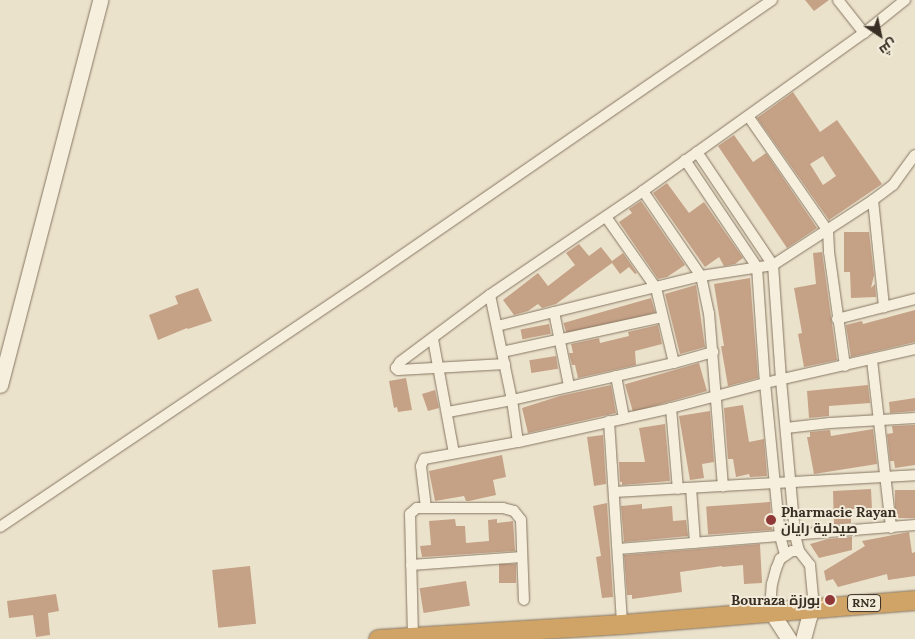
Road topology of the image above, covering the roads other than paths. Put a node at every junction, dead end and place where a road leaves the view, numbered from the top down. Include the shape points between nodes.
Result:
1 (100, 0) edge
2 (772, 0) edge
3 (838, 0) edge
4 (904, 0) edge
5 (894, 3) edge
6 (864, 34) junction
7 (748, 116) junction
8 (697, 152) junction
9 (915, 155) edge
10 (685, 160) junction
11 (643, 191) junction
12 (874, 200) junction
13 (606, 217) junction
14 (828, 231) junction
15 (773, 264) junction
16 (757, 267) junction
17 (701, 276) junction
18 (656, 288) junction
19 (490, 295) junction
20 (915, 300) edge
21 (884, 307) junction
22 (554, 312) junction
23 (662, 317) junction
24 (838, 319) junction
25 (497, 326) junction
26 (433, 338) junction
27 (559, 341) junction
28 (915, 349) edge
29 (502, 352) junction
30 (713, 352) junction
31 (872, 360) junction
32 (674, 363) junction
33 (505, 364) junction
34 (845, 366) junction
35 (439, 367) junction
36 (616, 376) junction
37 (781, 380) junction
38 (765, 383) junction
39 (0, 385) edge
40 (569, 386) junction
41 (716, 398) junction
42 (512, 400) junction
43 (671, 408) junction
44 (448, 412) junction
45 (624, 418) junction
46 (915, 418) edge
47 (610, 421) junction
48 (879, 421) junction
49 (786, 428) junction
50 (518, 442) junction
51 (454, 453) junction
52 (915, 475) edge
53 (886, 476) junction
54 (791, 482) junction
55 (775, 483) junction
56 (723, 486) junction
57 (678, 488) junction
58 (691, 488) junction
59 (614, 492) junction
60 (426, 508) junction
61 (0, 521) edge
62 (11, 521) junction
63 (915, 525) edge
64 (0, 527) edge
65 (891, 528) junction
66 (795, 535) junction
67 (780, 536) junction
68 (695, 543) junction
69 (618, 549) junction
70 (799, 551) junction
71 (785, 555) junction
72 (522, 557) junction
73 (411, 565) junction
74 (524, 600) dead end
75 (915, 600) edge
76 (814, 607) junction
77 (770, 610) junction
78 (622, 624) junction
79 (419, 637) edge
80 (378, 639) edge
81 (789, 639) edge
82 (803, 639) edge

1 - 39 street
2 - 62 street
3 - 6 street
4 - 5 street
5 - 6 street
6 - 7 street
7 - 8 street
7 - 14 street
8 - 10 street
8 - 15 street
9 - 12 street via 893,185
10 - 11 street
10 - 16 street
11 - 13 street
11 - 17 street
12 - 14 street
12 - 21 street
13 - 18 street
13 - 19 street
14 - 15 street
14 - 24 street
15 - 16 street
15 - 37 street
16 - 17 street
16 - 38 street
17 - 18 street
17 - 30 street
18 - 22 street
18 - 23 street
19 - 25 street
19 - 26 street
20 - 21 street
21 - 24 street
22 - 25 street
22 - 27 street
23 - 27 street
23 - 32 street
24 - 34 street
25 - 29 street
26 - 35 street
26 - 35 street via 396,368
27 - 29 street
27 - 40 street
28 - 31 street
29 - 33 street
30 - 32 street
30 - 41 street
31 - 34 street
31 - 48 street
32 - 36 street
33 - 35 street
33 - 42 street
34 - 37 street
35 - 44 street
36 - 40 street
36 - 45 street
37 - 38 street
37 - 49 street
38 - 41 street
38 - 55 street
40 - 42 street
41 - 43 street
41 - 56 street
42 - 44 street
42 - 50 street
43 - 45 street
43 - 57 street
44 - 51 street
45 - 47 street
46 - 48 street
47 - 50 street
47 - 59 street
48 - 49 street
48 - 53 street
49 - 54 street
50 - 51 street
51 - 60 street via 422,461
52 - 53 street
53 - 54 street
53 - 65 street
54 - 55 street
54 - 66 street
55 - 56 street
55 - 67 street
56 - 58 street
57 - 58 street
57 - 59 street
58 - 68 street
59 - 69 street
60 - 72 street via 503,508 514,512 521,520
60 - 73 street via 417,508 410,514
61 - 62 street
62 - 64 street
63 - 65 street
65 - 66 street
66 - 67 street
66 - 70 street
67 - 68 street
67 - 71 street
68 - 69 street
69 - 78 street
70 - 71 street
70 - 76 street via 810,565
71 - 77 street via 780,559 774,576
72 - 73 street
72 - 74 street
73 - 79 street
75 - 76 highway, RN2
76 - 77 highway, RN2
76 - 82 street
77 - 78 highway, RN2
77 - 81 street
78 - 79 highway, RN2
79 - 80 highway, RN2

